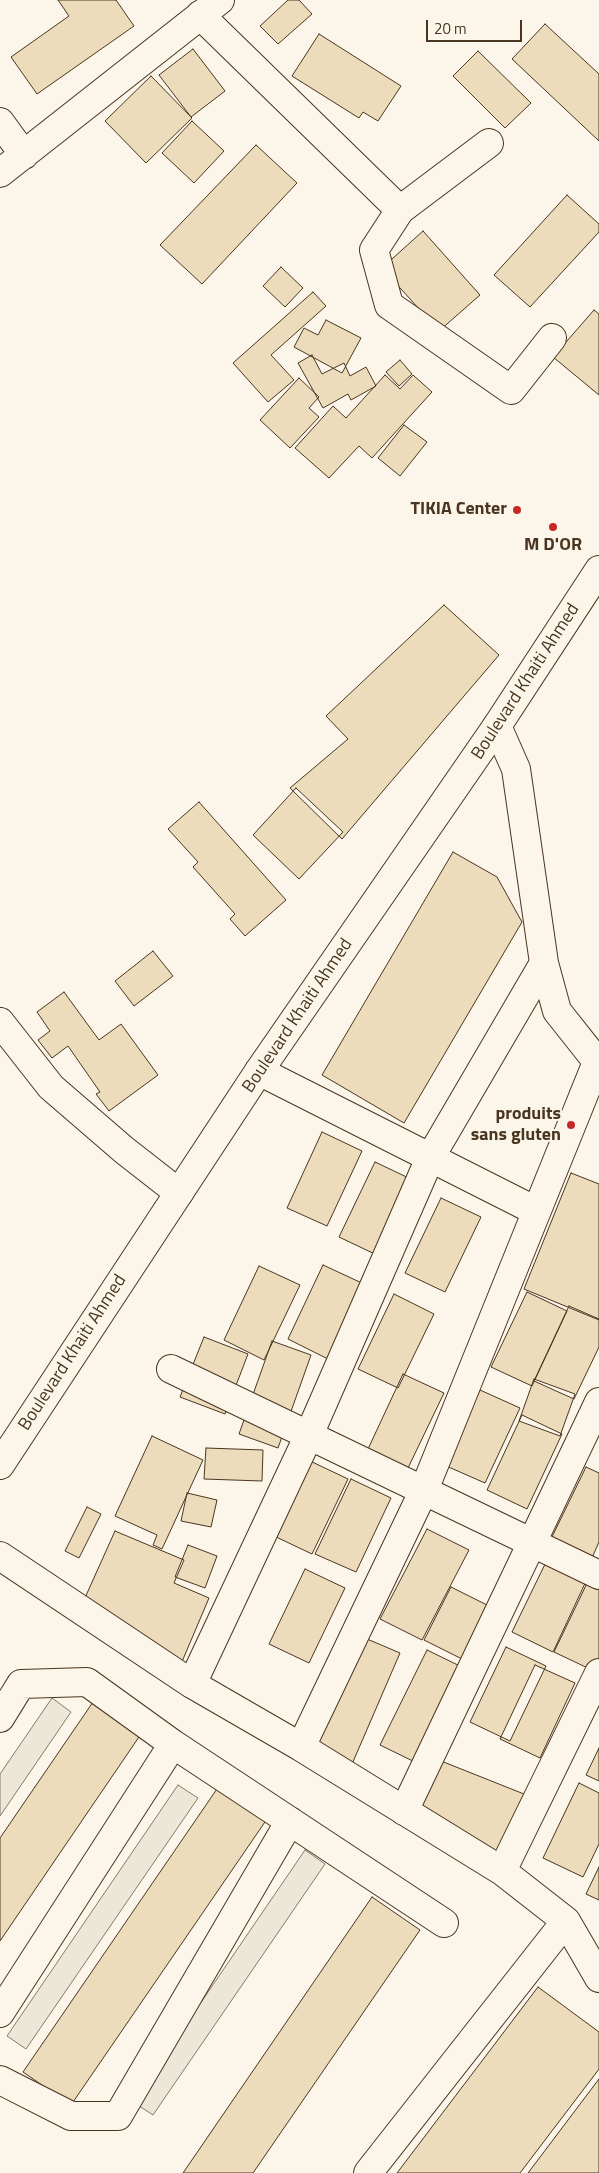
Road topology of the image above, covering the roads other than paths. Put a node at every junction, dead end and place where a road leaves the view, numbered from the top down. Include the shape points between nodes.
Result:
1 (210, 8) edge
2 (0, 122) edge
3 (489, 143) dead end
4 (24, 155) junction
5 (0, 173) edge
6 (400, 210) junction
7 (552, 338) dead end
8 (599, 570) edge
9 (498, 726) junction
10 (544, 963) junction
11 (0, 1022) edge
12 (598, 1063) edge
13 (260, 1071) junction
14 (430, 1158) junction
15 (179, 1193) junction
16 (536, 1211) junction
17 (171, 1369) dead end
18 (599, 1402) edge
19 (310, 1435) junction
20 (0, 1465) edge
21 (424, 1490) junction
22 (532, 1543) junction
23 (0, 1556) edge
24 (599, 1575) edge
25 (599, 1674) edge
26 (192, 1684) junction
27 (0, 1718) edge
28 (173, 1744) junction
29 (301, 1746) junction
30 (404, 1811) junction
31 (290, 1821) junction
32 (502, 1871) junction
33 (566, 1921) junction
34 (444, 1923) dead end
35 (599, 1978) edge
36 (0, 2013) edge
37 (0, 2080) edge
38 (368, 2173) edge

1 - 4 main road
1 - 6 main road
2 - 4 main road
3 - 6 main road
4 - 5 main road
6 - 7 main road via 374,250 389,305 511,390
8 - 9 main road, Boulevard Khaiti Ahmed
9 - 10 main road via 516,769
9 - 13 main road, Boulevard Khaiti Ahmed
10 - 12 main road via 557,1011
10 - 14 main road
11 - 15 main road via 51,1088
12 - 16 main road
13 - 14 main road
13 - 15 main road, Boulevard Khaiti Ahmed
14 - 16 main road
14 - 19 main road
15 - 20 main road, Boulevard Khaiti Ahmed
16 - 21 main road
17 - 19 main road
18 - 22 main road
19 - 21 main road
19 - 26 main road
21 - 22 main road
21 - 29 main road
22 - 24 main road
22 - 30 main road
23 - 26 main road
25 - 32 main road
26 - 29 main road
27 - 28 main road via 21,1684 87,1682
28 - 31 main road
28 - 36 main road
29 - 30 main road
30 - 32 main road
31 - 34 main road
31 - 37 main road via 118,2116 71,2116
32 - 33 main road
33 - 35 main road
33 - 38 main road

